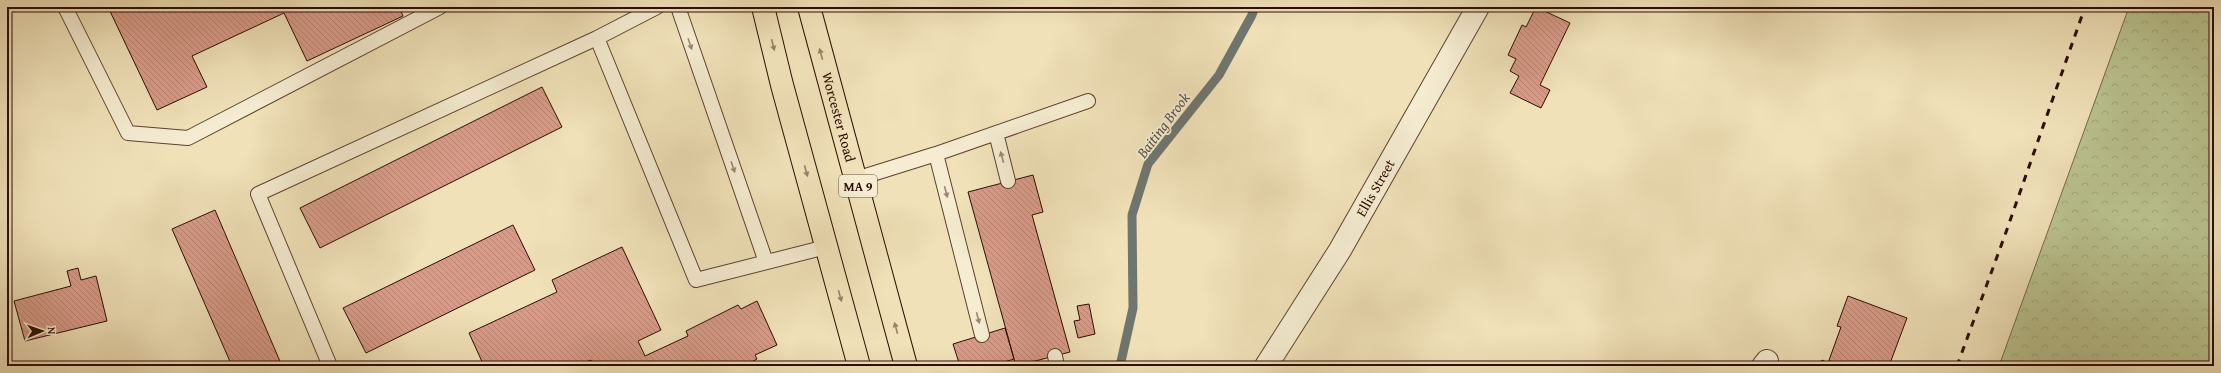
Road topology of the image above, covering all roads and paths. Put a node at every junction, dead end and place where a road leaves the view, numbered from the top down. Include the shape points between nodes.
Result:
1 (65, 7) edge
2 (657, 7) edge
3 (678, 7) edge
4 (763, 7) edge
5 (809, 7) edge
6 (1478, 7) edge
7 (437, 8) edge
8 (597, 38) junction
9 (1088, 100) dead end
10 (996, 133) junction
11 (936, 154) junction
12 (856, 179) junction
13 (1008, 181) dead end
14 (826, 247) junction
15 (766, 262) junction
16 (982, 335) dead end
17 (330, 366) edge
18 (859, 366) edge
19 (906, 366) edge
20 (1266, 366) edge

1 - 7 lane via 128,133 188,138
2 - 8 lane
3 -> 15 lane
4 -> 14 highway
12 -> 5 highway, Worcester Road / MA 9
6 - 20 street, Ellis Street via 1340,250
8 - 15 lane via 696,280
8 - 17 lane via 258,194
9 - 10 lane
10 - 11 lane
13 -> 10 lane
11 - 12 lane
11 -> 16 lane
19 -> 12 highway, Worcester Road / MA 9
14 - 15 lane
14 -> 18 highway

